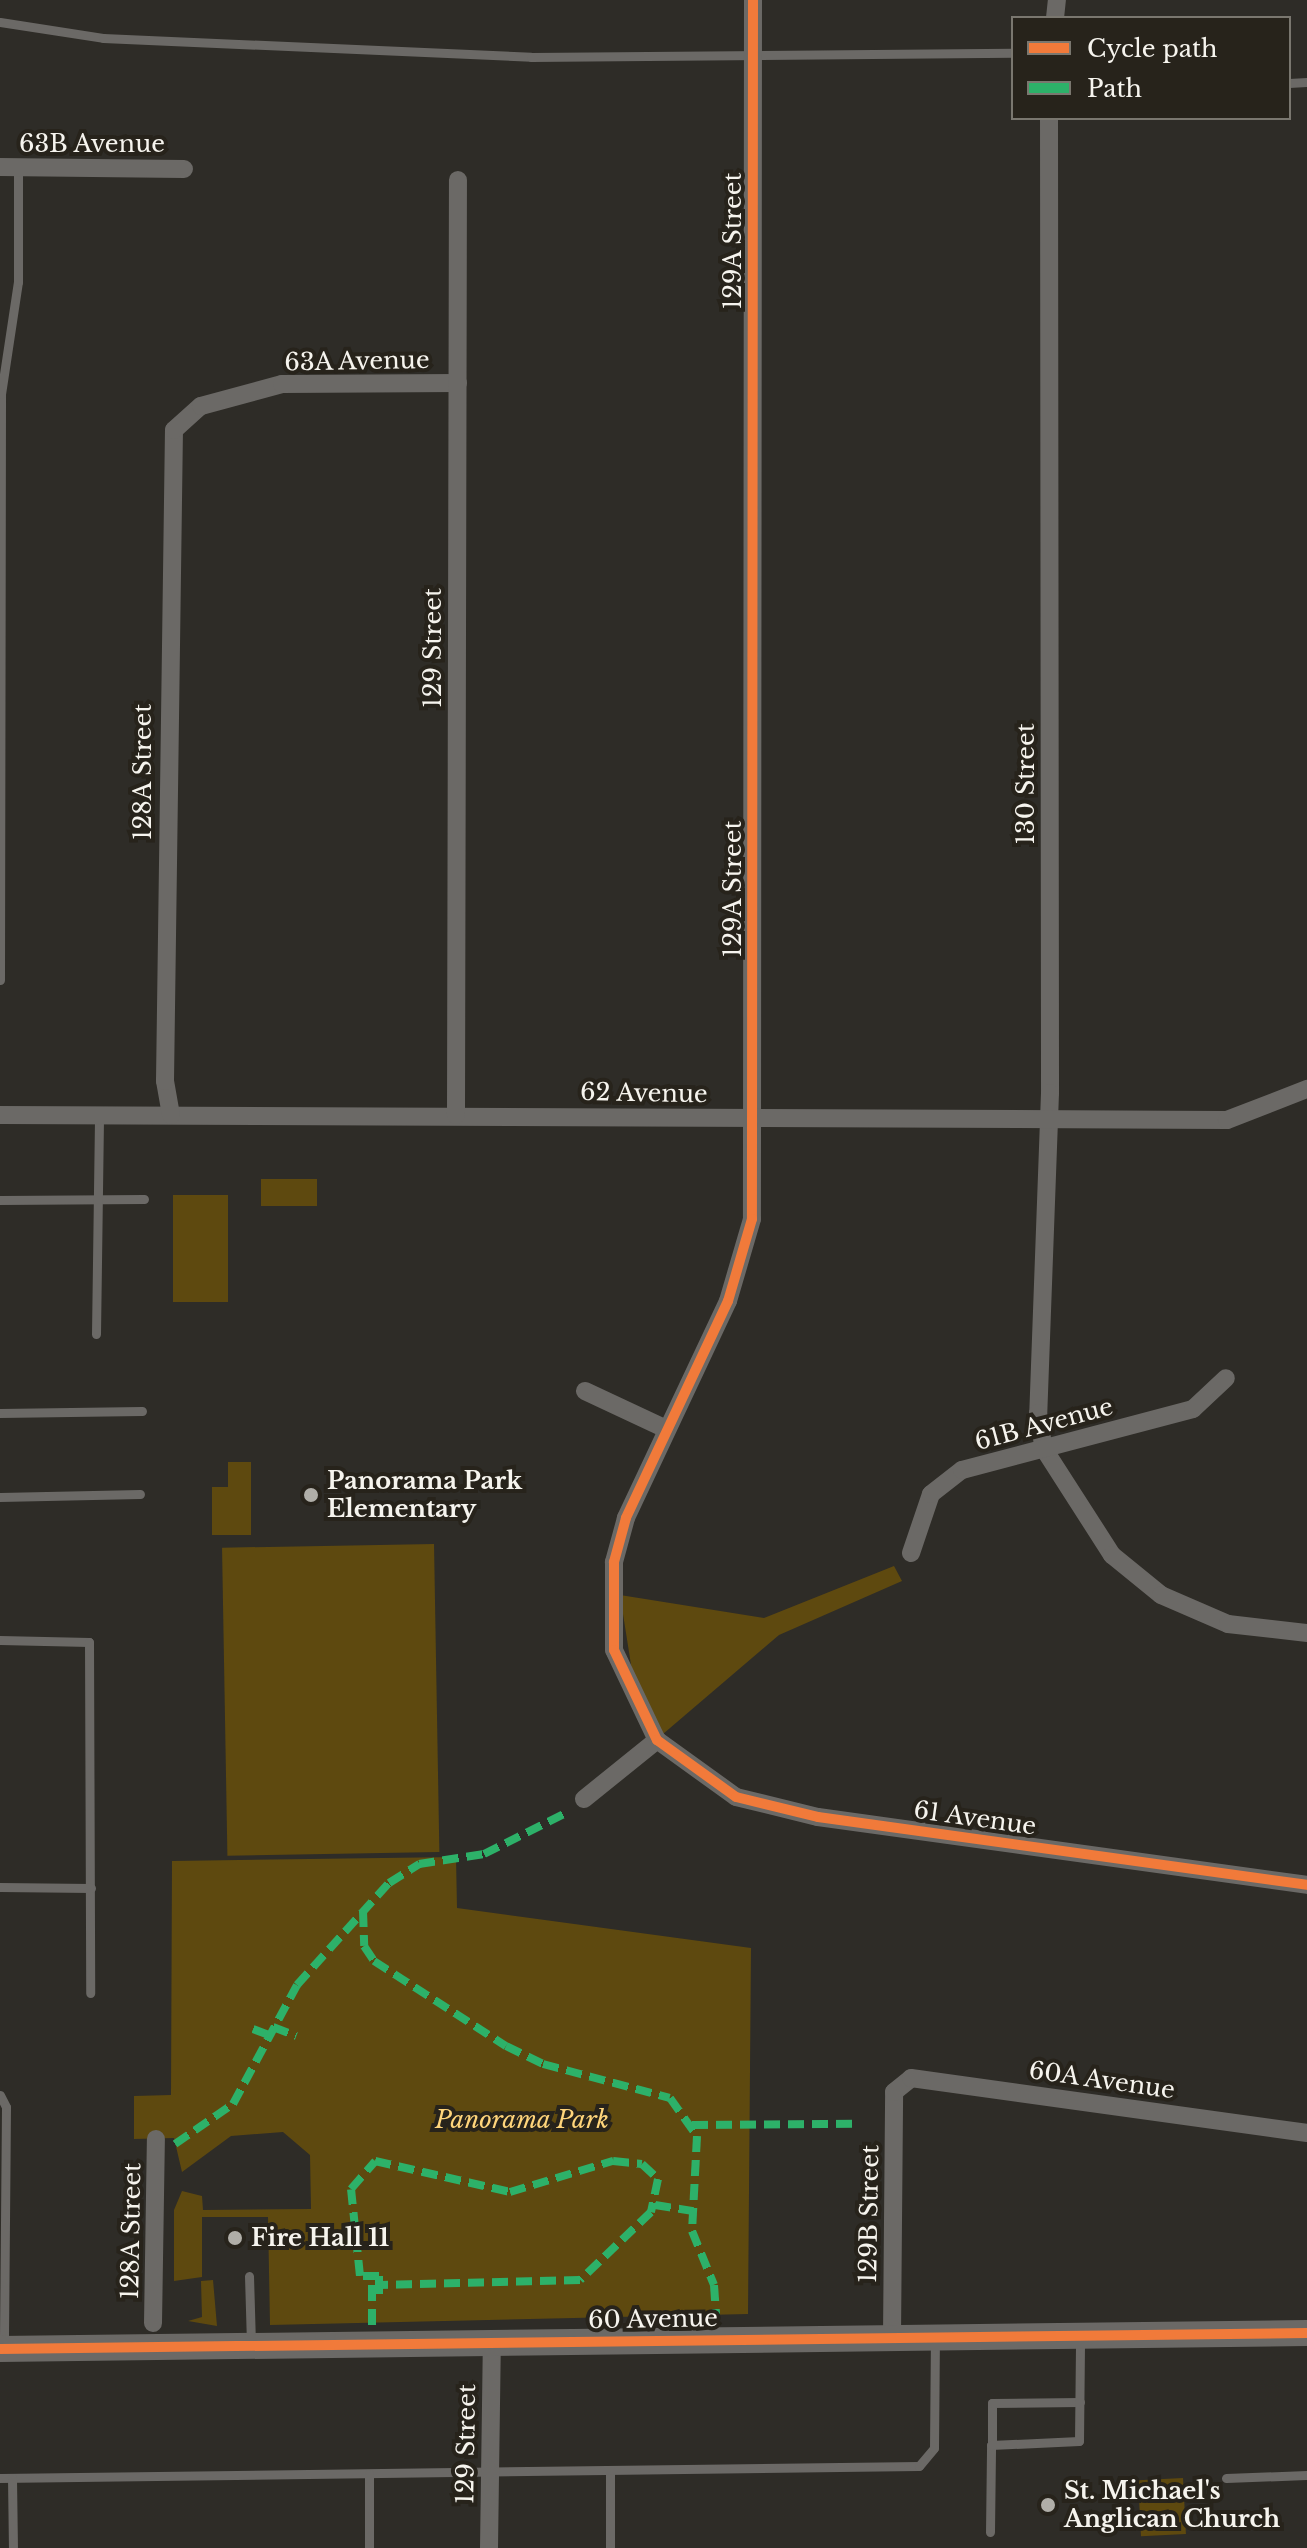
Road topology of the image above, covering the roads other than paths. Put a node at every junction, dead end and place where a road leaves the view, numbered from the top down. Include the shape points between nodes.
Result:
1 (753, 0) edge
2 (0, 22) edge
3 (1011, 53) edge
4 (753, 55) junction
5 (1049, 120) edge
6 (9, 167) edge
7 (184, 169) dead end
8 (458, 180) dead end
9 (458, 383) junction
10 (174, 430) joint
11 (0, 980) edge
12 (1307, 1089) edge
13 (0, 1115) edge
14 (99, 1115) junction
15 (171, 1115) junction
16 (456, 1115) junction
17 (753, 1118) junction
18 (1049, 1121) junction
19 (144, 1199) dead end
20 (0, 1200) edge
21 (95, 1200) junction
22 (96, 1334) dead end
23 (1226, 1378) dead end
24 (585, 1391) dead end
25 (142, 1411) dead end
26 (0, 1413) edge
27 (666, 1429) junction
28 (1044, 1449) junction
29 (140, 1494) dead end
30 (0, 1497) edge
31 (911, 1553) dead end
32 (1307, 1633) edge
33 (0, 1640) edge
34 (657, 1740) junction
35 (584, 1799) dead end
36 (1307, 1885) edge
37 (0, 1887) edge
38 (91, 1888) junction
39 (90, 1993) dead end
40 (894, 2092) joint
41 (0, 2095) edge
42 (1307, 2133) edge
43 (156, 2139) dead end
44 (249, 2276) dead end
45 (153, 2323) dead end
46 (1307, 2333) edge
47 (1080, 2335) junction
48 (892, 2336) junction
49 (935, 2336) junction
50 (492, 2341) junction
51 (251, 2344) junction
52 (2, 2349) edge
53 (1080, 2402) junction
54 (992, 2445) junction
55 (610, 2471) junction
56 (490, 2472) junction
57 (369, 2474) junction
58 (1307, 2475) edge
59 (0, 2478) edge
60 (12, 2478) junction
61 (1226, 2478) dead end
62 (990, 2532) dead end
63 (13, 2548) edge
64 (369, 2548) edge
65 (489, 2548) edge
66 (610, 2548) edge

1 - 4 street, 129A Street
2 - 4 lane via 103,38 305,50
3 - 4 lane
4 - 17 street, 129A Street
5 - 18 street, 130 Street
6 - 7 street, 63B Avenue
6 - 11 lane via 18,282 0,424
8 - 9 street, 129 Street
9 - 10 street, 63A Avenue via 282,384 201,406
9 - 16 street, 129 Street
10 - 15 street, 128A Street via 165,1081
12 - 18 street, 62 Avenue via 1227,1120
13 - 14 street, 62 Avenue
14 - 15 street, 62 Avenue
14 - 21 lane
15 - 16 street, 62 Avenue
16 - 17 street, 62 Avenue
17 - 18 street, 62 Avenue
17 - 27 street, 129A Street via 752,1219 728,1301
18 - 28 street, 130 Street via 1038,1413
19 - 21 lane
20 - 21 lane
21 - 22 lane
23 - 28 street, 61B Avenue via 1193,1409
24 - 27 street
25 - 26 lane
27 - 34 street, 129A Street via 626,1518 611,1600 614,1650
28 - 31 street, 61B Avenue via 962,1470 931,1494
28 - 32 street via 1112,1555 1161,1595 1228,1624
29 - 30 lane
33 - 38 lane via 89,1642
34 - 35 street
34 - 36 street, 61 Avenue via 736,1797 818,1817
37 - 38 lane
38 - 39 lane
40 - 42 street, 60A Avenue via 911,2078
40 - 48 street, 129B Street
41 - 52 lane via 6,2107
43 - 45 street, 128A Street
44 - 51 lane
46 - 47 street, 60 Avenue
47 - 49 street, 60 Avenue
47 - 53 lane
48 - 49 street, 60 Avenue
48 - 50 street, 60 Avenue
49 - 55 lane via 934,2448 919,2466
50 - 51 street, 60 Avenue
50 - 56 street, 129 Street
51 - 52 street, 60 Avenue
53 - 54 lane via 1079,2441
53 - 54 lane via 992,2403
54 - 62 lane
55 - 56 lane
55 - 66 lane
56 - 57 lane
56 - 65 street, 129 Street
57 - 60 lane
57 - 64 lane
58 - 61 lane
59 - 60 lane
60 - 63 lane

